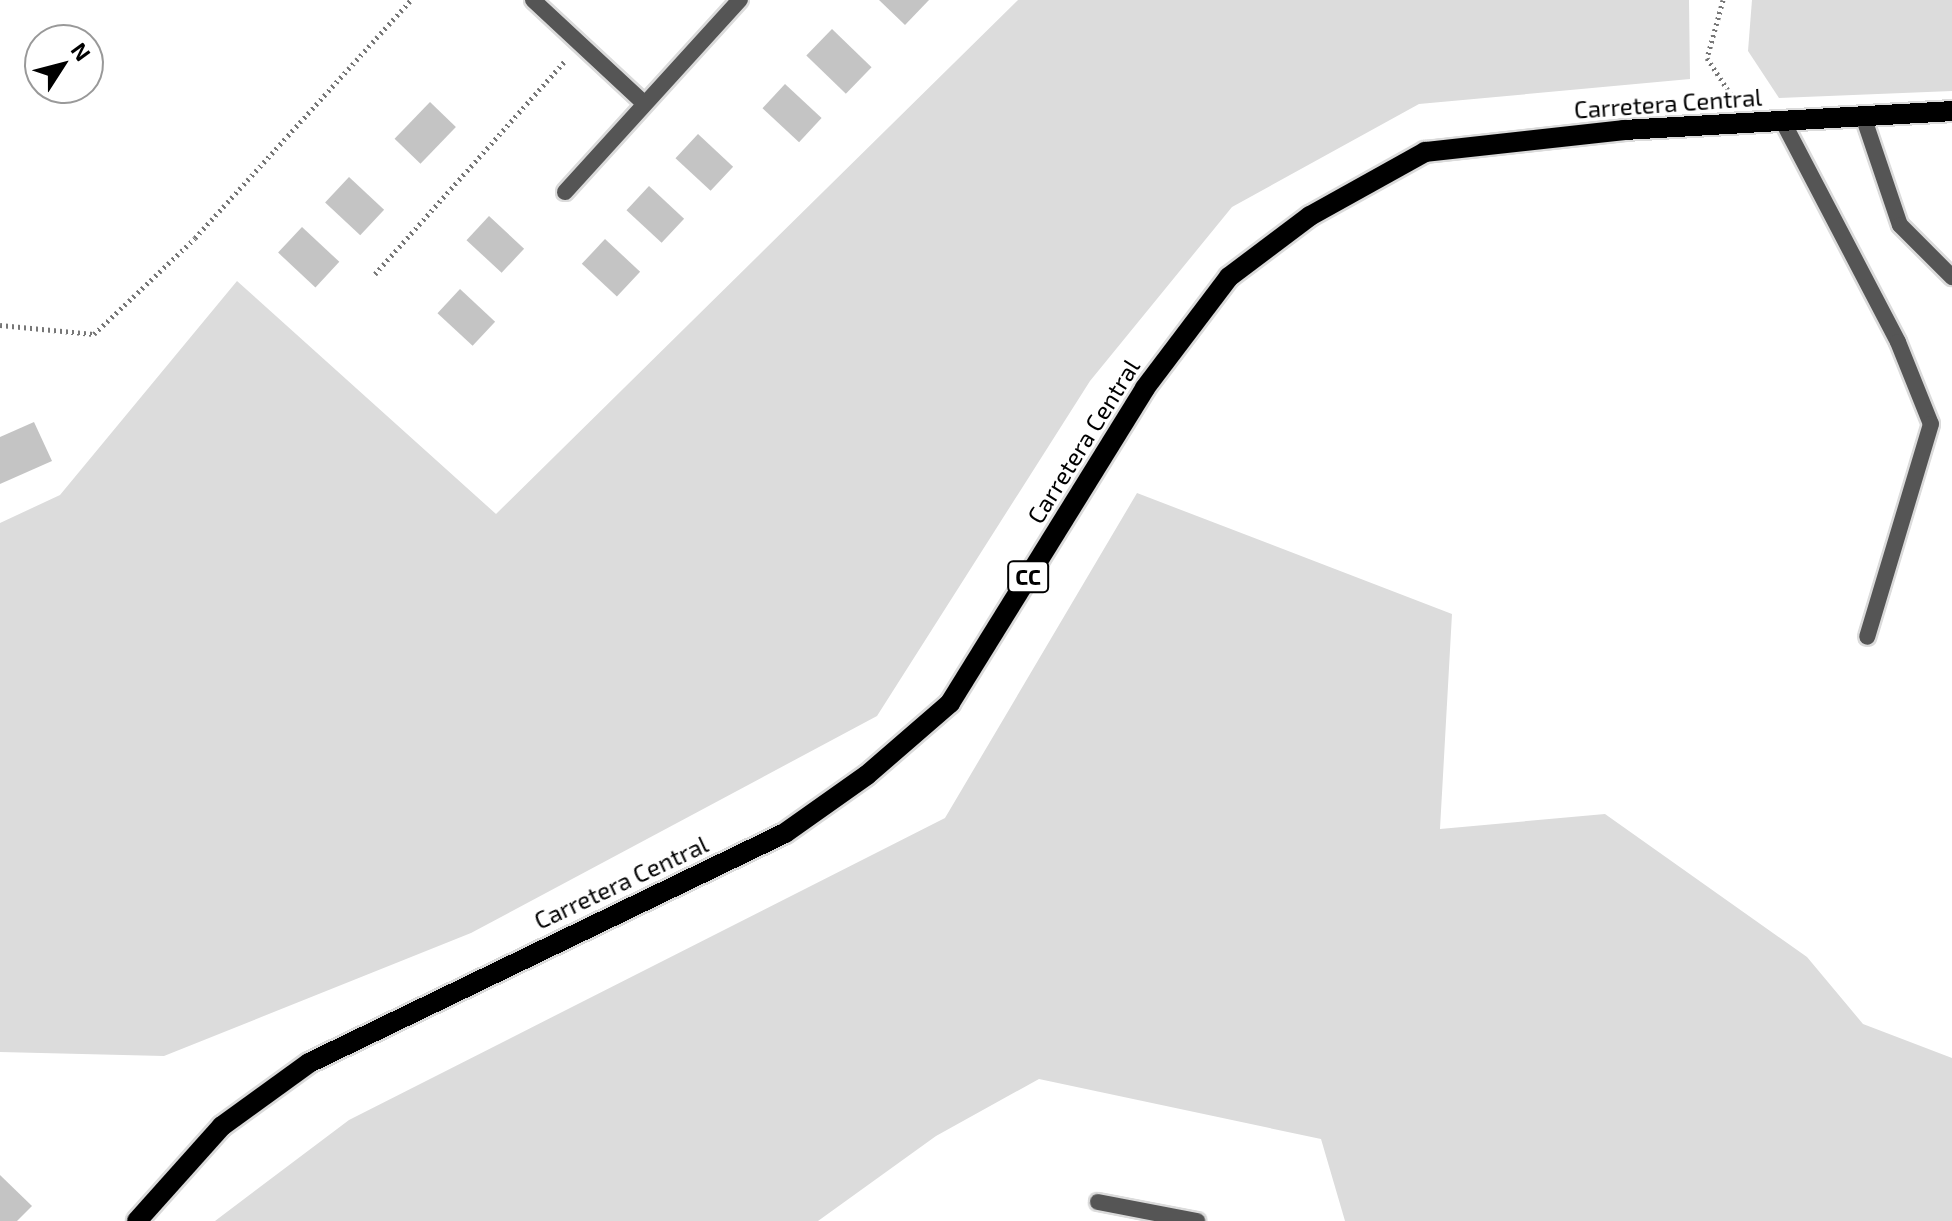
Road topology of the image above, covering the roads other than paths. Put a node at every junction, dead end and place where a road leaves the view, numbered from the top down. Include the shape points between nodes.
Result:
1 (533, 0) edge
2 (740, 0) edge
3 (644, 103) junction
4 (1952, 111) edge
5 (1863, 116) junction
6 (1782, 120) junction
7 (565, 192) dead end
8 (1952, 277) edge
9 (1867, 637) dead end
10 (1098, 1202) dead end
11 (137, 1221) edge
12 (1197, 1221) edge

1 - 3 street
2 - 3 street
3 - 7 street
4 - 5 main road, Carretera Central / CC
5 - 6 main road, Carretera Central / CC
5 - 8 street via 1900,225
6 - 9 street via 1898,342 1931,424
6 - 11 main road, Carretera Central / CC via 1425,152 1310,216 1229,277 1145,388 950,703 867,775 785,833 309,1063 222,1126
10 - 12 street

